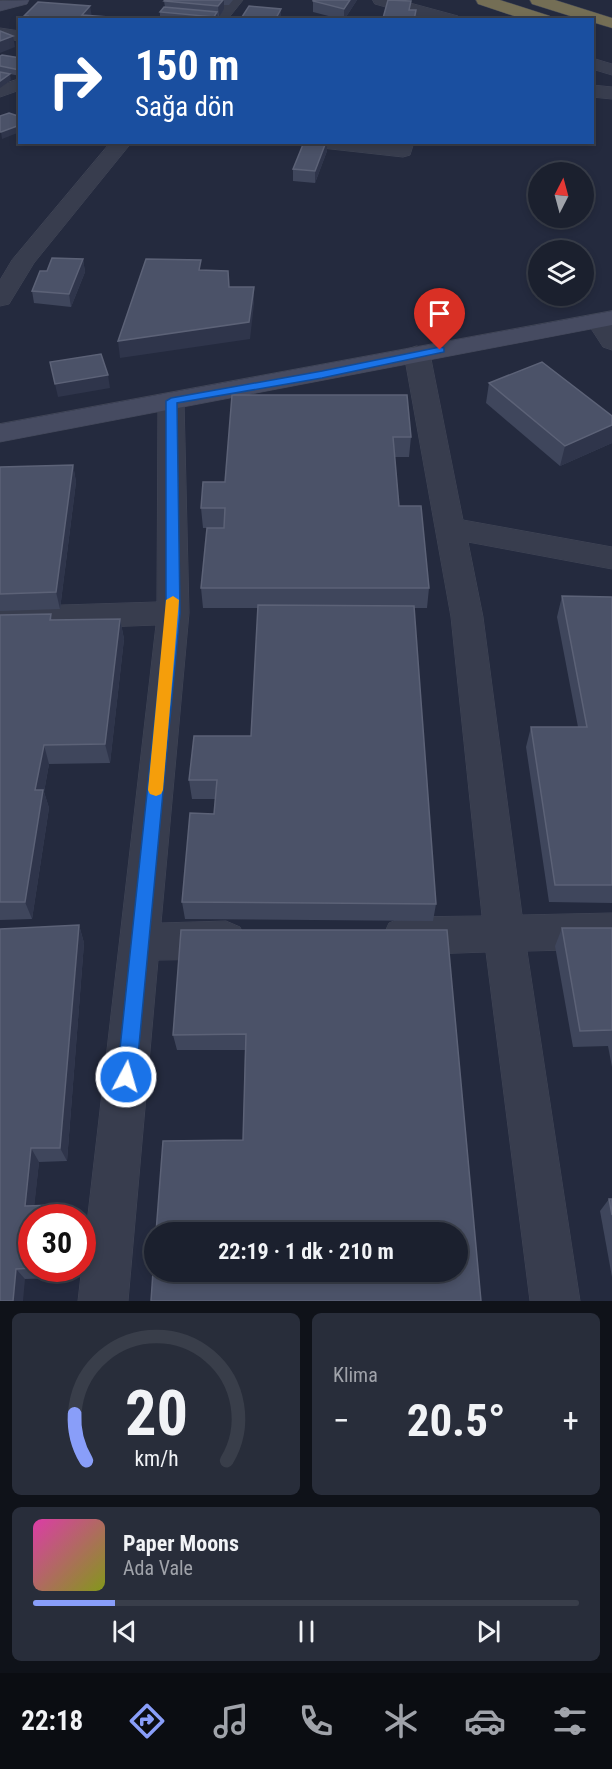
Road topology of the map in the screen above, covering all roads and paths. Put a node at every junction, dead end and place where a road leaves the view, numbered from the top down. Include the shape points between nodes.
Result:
1 (235, 0) edge
2 (381, 0) edge
3 (484, 0) edge
4 (538, 0) edge
5 (423, 16) edge
6 (220, 18) edge
7 (438, 18) edge
8 (538, 18) edge
9 (612, 23) edge
10 (0, 33) edge
11 (18, 36) edge
12 (594, 64) edge
13 (612, 70) edge
14 (18, 86) edge
15 (594, 91) edge
16 (612, 93) edge
17 (3, 101) edge
18 (120, 144) edge
19 (342, 144) edge
20 (404, 144) edge
21 (0, 252) edge
22 (24, 260) junction
23 (0, 299) edge
24 (607, 327) edge
25 (417, 354) junction
26 (171, 401) junction
27 (0, 433) edge
28 (449, 528) junction
29 (612, 558) edge
30 (173, 613) junction
31 (0, 619) edge
32 (612, 931) edge
33 (504, 933) junction
34 (363, 937) edge
35 (258, 939) edge
36 (141, 942) junction
37 (103, 1301) edge
38 (555, 1301) edge

1 - 6 street
2 - 5 street
3 - 8 highway
4 - 9 highway
5 - 7 street
10 - 11 street
12 - 13 street
14 - 17 street
15 - 16 street
18 - 22 street
19 - 20 street via 403,150
21 - 22 street
22 - 23 street
24 - 25 street
25 - 26 street
25 - 28 street
26 - 27 street
26 - 30 street
28 - 29 street
28 - 33 street via 467,618
30 - 31 street
30 - 36 street
32 - 33 street
33 - 34 street
33 - 38 street
35 - 36 street
36 - 37 street

